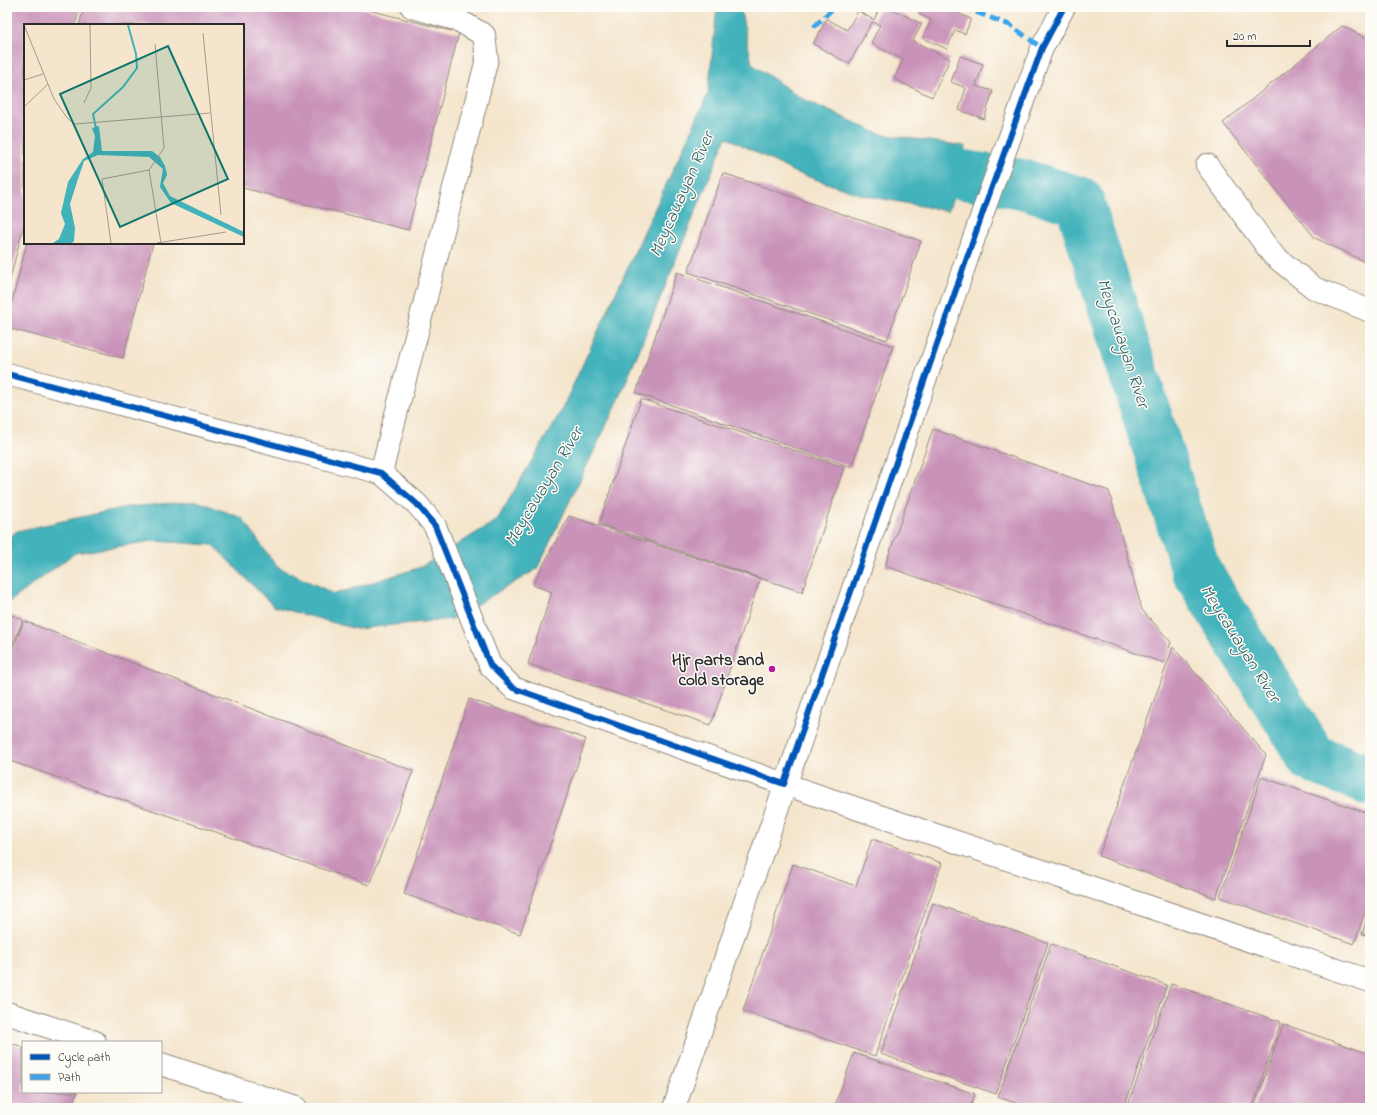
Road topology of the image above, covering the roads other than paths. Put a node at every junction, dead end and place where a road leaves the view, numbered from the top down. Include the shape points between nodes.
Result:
1 (412, 7) edge
2 (1064, 7) edge
3 (1207, 165) dead end
4 (1370, 311) edge
5 (7, 374) edge
6 (381, 473) junction
7 (784, 784) junction
8 (1370, 981) edge
9 (7, 1013) edge
10 (92, 1041) edge
11 (162, 1064) edge
12 (296, 1108) edge
13 (674, 1108) edge

1 - 6 street via 458,20 484,35 487,59
2 - 7 street via 1042,48
3 - 4 street via 1273,255 1314,288
5 - 6 street
6 - 7 street via 417,504 435,526 490,665 514,688
7 - 8 street
7 - 13 street
9 - 10 street
11 - 12 street

